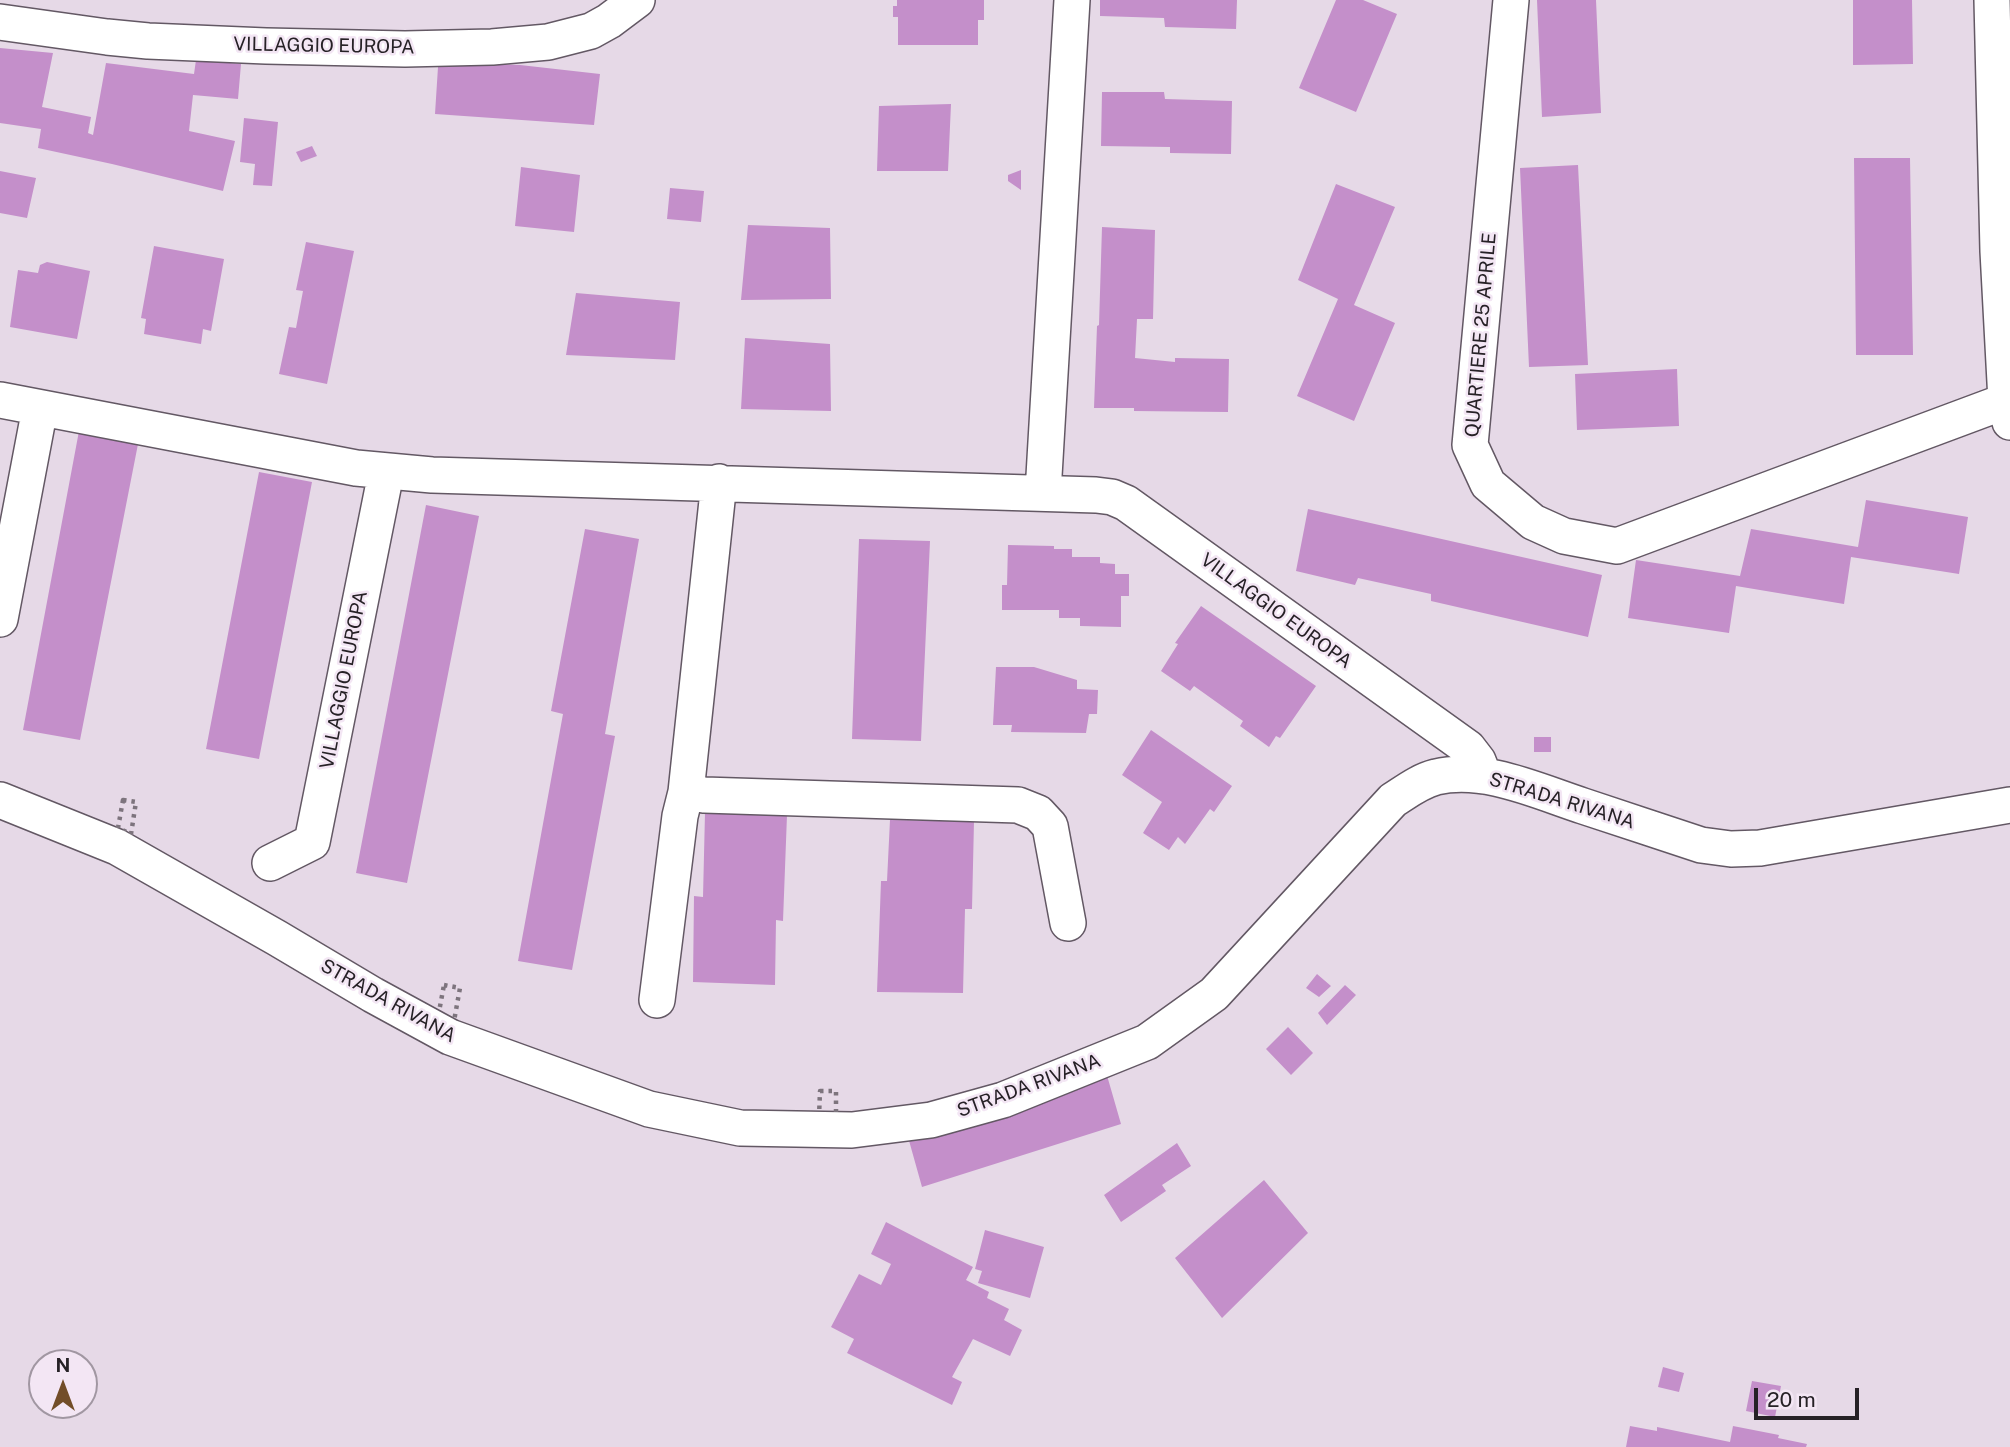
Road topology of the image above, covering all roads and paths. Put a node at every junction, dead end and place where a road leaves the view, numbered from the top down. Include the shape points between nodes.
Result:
1 (637, 0) edge
2 (1072, 0) edge
3 (1511, 0) edge
4 (1992, 0) edge
5 (0, 22) edge
6 (0, 400) edge
7 (40, 408) junction
8 (2008, 411) edge
9 (386, 472) junction
10 (719, 482) junction
11 (1043, 494) junction
12 (0, 619) edge
13 (1484, 776) junction
14 (686, 792) junction
15 (0, 800) edge
16 (2010, 805) edge
17 (270, 863) dead end
18 (1068, 923) dead end
19 (657, 1000) dead end

1 - 5 street, VILLAGGIO EUROPA via 592,31 568,39 492,47 405,49 148,41
2 - 11 street
3 - 8 street, QUARTIERE 25 APRILE via 1470,445 1488,484 1533,522 1564,536 1617,546
4 - 8 street, QUARTIERE 25 APRILE via 1998,251
6 - 7 street, VILLAGGIO EUROPA
7 - 9 street, VILLAGGIO EUROPA
7 - 12 street
9 - 10 street, VILLAGGIO EUROPA
9 - 17 street, VILLAGGIO EUROPA via 312,842
10 - 11 street, VILLAGGIO EUROPA
10 - 14 street
11 - 13 street, VILLAGGIO EUROPA via 1096,495 1126,503 1468,748
13 - 15 street, STRADA RIVANA via 1435,777 1393,800 1214,994 1147,1042 1003,1100 931,1120 852,1130 740,1128 649,1109 450,1037 117,847
13 - 16 street, STRADA RIVANA via 1701,845 1731,849 1760,848
14 - 18 street via 1018,805 1038,813 1050,826
14 - 19 street

